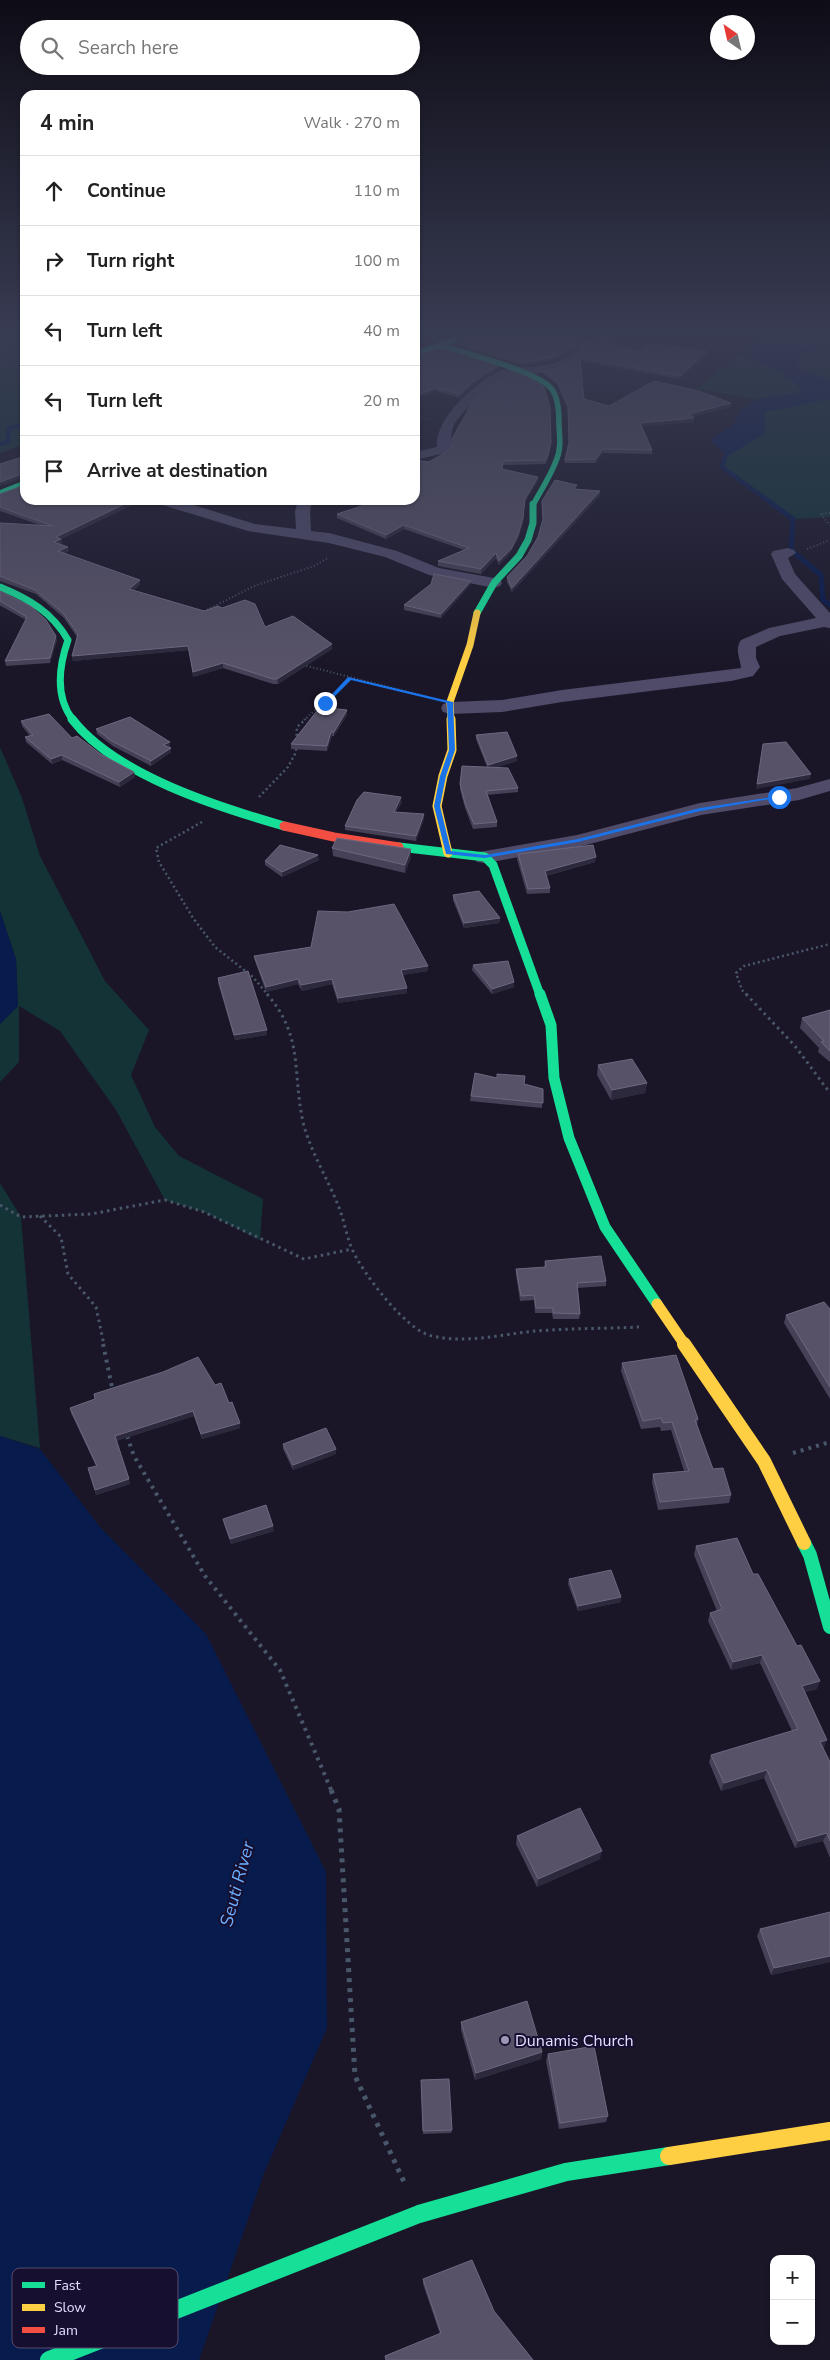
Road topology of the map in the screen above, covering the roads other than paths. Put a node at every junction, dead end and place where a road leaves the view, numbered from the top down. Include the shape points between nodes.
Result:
1 (443, 445) edge
2 (560, 445) edge
3 (420, 455) edge
4 (20, 485) edge
5 (0, 493) edge
6 (177, 505) edge
7 (302, 505) edge
8 (303, 533) junction
9 (795, 552) road end
10 (494, 583) junction
11 (0, 586) edge
12 (828, 622) edge
13 (450, 705) junction
14 (830, 785) edge
15 (448, 853) junction
16 (485, 856) junction
17 (830, 1627) edge
18 (830, 2131) edge
19 (178, 2308) edge
20 (79, 2348) edge
21 (49, 2360) edge

1 - 3 street via 444,449
2 - 10 street via 557,460 533,504 533,523 528,540 520,556
4 - 5 street
6 - 8 street via 253,528
7 - 8 street
8 - 10 street via 391,554 435,572
9 - 12 street via 779,554 788,576
10 - 13 street via 477,614
11 - 15 street via 30,599 63,628 68,640 62,657 62,698 82,734 99,750 244,814 319,832
12 - 13 street via 775,632 747,644 746,658 751,667 747,672 731,676 502,706
13 - 15 street via 452,750 437,806
14 - 16 street via 799,794 700,810 578,840
15 - 16 street
16 - 17 street via 494,865 551,1025 554,1078 569,1138 605,1227 764,1461 810,1555
18 - 19 street via 566,2172 392,2223
20 - 21 street

